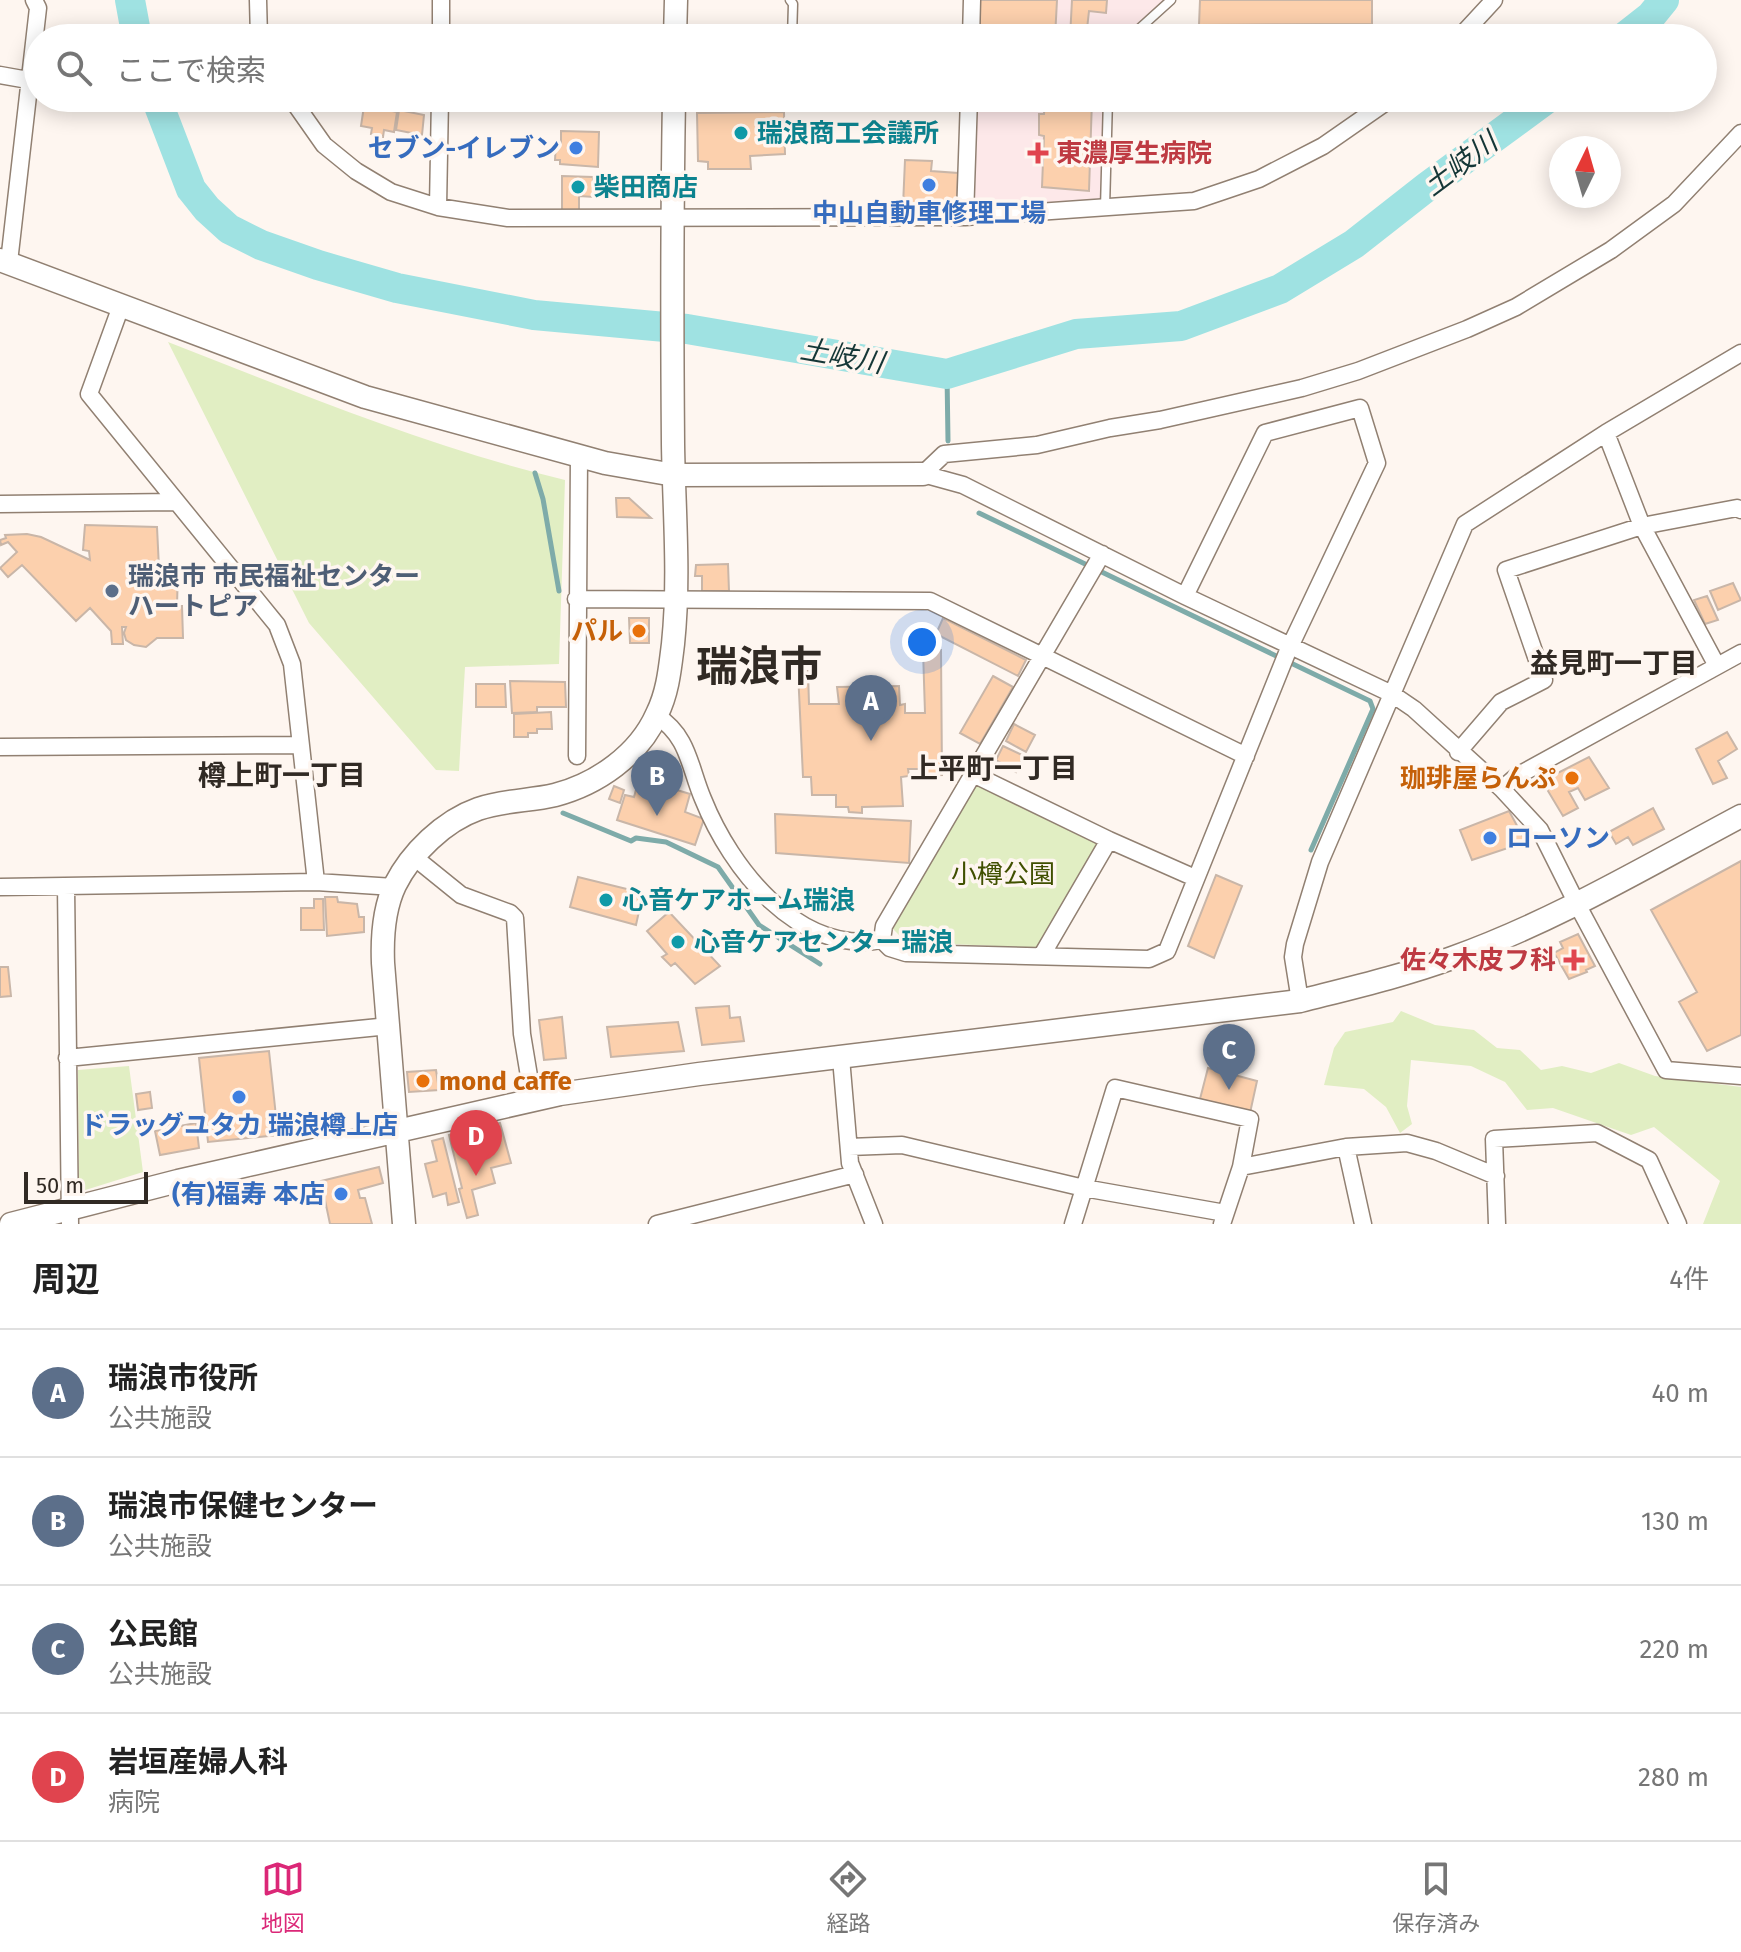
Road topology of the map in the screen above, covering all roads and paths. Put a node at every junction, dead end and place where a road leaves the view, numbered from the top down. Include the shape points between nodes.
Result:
1 (34, 0) edge
2 (258, 0) edge
3 (441, 0) edge
4 (676, 0) edge
5 (790, 0) edge
6 (972, 0) edge
7 (1171, 0) edge
8 (1494, 0) edge
9 (36, 24) edge
10 (259, 24) edge
11 (441, 24) edge
12 (675, 24) edge
13 (792, 24) edge
14 (971, 24) edge
15 (1144, 24) edge
16 (1472, 24) edge
17 (0, 75) edge
18 (24, 79) edge
19 (24, 110) edge
20 (301, 112) edge
21 (440, 112) edge
22 (674, 112) edge
23 (969, 112) edge
24 (1108, 112) edge
25 (1372, 112) edge
26 (1741, 133) edge
27 (438, 207) junction
28 (1105, 209) junction
29 (672, 217) junction
30 (965, 217) junction
31 (4, 261) edge
32 (121, 306) junction
33 (1739, 359) edge
34 (1606, 433) junction
35 (579, 456) junction
36 (923, 474) junction
37 (674, 475) junction
38 (175, 502) junction
39 (0, 504) edge
40 (1741, 510) edge
41 (1642, 526) junction
42 (1097, 563) junction
43 (1185, 596) junction
44 (576, 599) junction
45 (677, 601) junction
46 (1741, 653) edge
47 (1286, 655) junction
48 (1042, 657) junction
49 (1717, 666) junction
50 (1392, 694) junction
51 (657, 716) junction
52 (300, 745) junction
53 (0, 747) edge
54 (1458, 752) junction
55 (577, 756) dead end
56 (1246, 756) junction
57 (973, 774) junction
58 (1502, 789) junction
59 (1741, 816) edge
60 (1109, 840) junction
61 (414, 857) junction
62 (1195, 878) junction
63 (316, 882) junction
64 (66, 886) junction
65 (0, 887) edge
66 (394, 887) junction
67 (1577, 904) junction
68 (882, 940) junction
69 (1042, 955) junction
70 (1300, 1001) junction
71 (389, 1026) junction
72 (67, 1058) junction
73 (841, 1058) junction
74 (1741, 1076) edge
75 (533, 1100) junction
76 (397, 1133) junction
77 (849, 1147) junction
78 (1346, 1147) junction
79 (1241, 1167) junction
80 (855, 1174) junction
81 (1496, 1176) junction
82 (1084, 1188) junction
83 (70, 1216) edge
84 (1224, 1219) edge
85 (11, 1224) edge
86 (404, 1224) edge
87 (657, 1224) edge
88 (874, 1224) edge
89 (1073, 1224) edge
90 (1363, 1224) edge
91 (1497, 1224) edge
92 (1678, 1224) edge

1 - 9 street
2 - 10 street
3 - 11 street
4 - 12 street
5 - 13 lane
6 - 14 street
7 - 15 lane
8 - 16 street
17 - 18 street
19 - 31 street
20 - 27 street via 324,145 356,171 391,192
21 - 27 street
22 - 29 street
23 - 30 street
24 - 28 lane
25 - 28 street via 1323,146 1259,179 1194,201
26 - 36 street via 1674,204 1611,250 1516,307 1467,329 1302,388 1037,445 944,454
27 - 29 street via 508,218
28 - 30 street
29 - 30 street
29 - 37 street
31 - 32 street
32 - 35 street via 365,397
32 - 38 street via 89,394
33 - 34 street
34 - 41 street
34 - 50 street via 1465,524
35 - 37 street
35 - 44 street
36 - 37 street
36 - 42 street via 963,485
37 - 45 street
38 - 39 street
38 - 52 street via 277,625 292,664
40 - 41 street
41 - 49 street
41 - 54 street via 1506,570 1544,680 1501,702
42 - 43 street
42 - 48 street
43 - 47 street
43 - 47 street via 1265,433 1360,408 1377,463
44 - 45 street
44 - 55 street
45 - 48 street via 930,601
45 - 51 street via 667,687
46 - 49 street
47 - 50 street
47 - 56 street
48 - 56 street
48 - 57 street
49 - 58 street
50 - 54 street
50 - 70 street via 1300,922 1293,957
51 - 61 street via 631,751 602,775 555,795 475,810 452,822
51 - 68 street via 680,736 721,835 744,872 774,904 805,927 834,939 859,944
52 - 53 street
52 - 63 street
54 - 58 street
56 - 62 street
57 - 60 street
57 - 68 street via 884,926
58 - 67 street via 1540,830
59 - 67 street
60 - 62 street
60 - 69 street
61 - 66 street
61 - 75 street via 461,895 515,918 522,1034
62 - 69 street via 1167,951 1149,959
63 - 64 street
63 - 66 street
64 - 65 street
64 - 72 street
66 - 71 street via 382,941
67 - 70 street via 1455,957
67 - 74 street via 1666,1070
68 - 69 street via 906,953
70 - 73 street
71 - 72 street
71 - 76 street
72 - 83 street
73 - 75 street via 641,1081
73 - 77 street
75 - 76 street
76 - 83 street via 178,1181
76 - 86 street
77 - 80 street
77 - 82 street via 902,1145
78 - 79 street
78 - 81 street via 1407,1143
78 - 90 street
79 - 82 street via 1250,1119 1115,1088
79 - 84 street
80 - 87 street
80 - 88 street
81 - 91 street
81 - 92 street via 1494,1139 1597,1133 1649,1160
82 - 84 street
82 - 89 street
83 - 85 street

